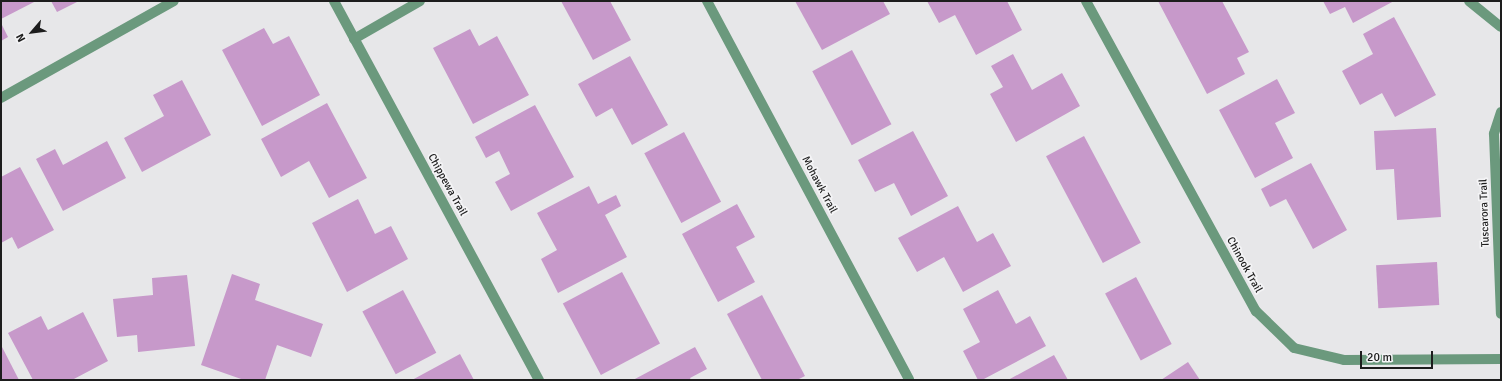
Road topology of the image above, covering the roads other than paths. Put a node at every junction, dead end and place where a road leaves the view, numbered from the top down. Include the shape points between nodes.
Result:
1 (174, 1) edge
2 (334, 1) edge
3 (420, 1) edge
4 (707, 1) edge
5 (1086, 1) edge
6 (1469, 1) edge
7 (1501, 27) edge
8 (354, 39) junction
9 (1, 98) edge
10 (1501, 112) edge
11 (1501, 314) edge
12 (1501, 359) edge
13 (539, 380) edge
14 (909, 380) edge

1 - 9 street
2 - 8 street, Chippewa Trail
3 - 8 street
4 - 14 street, Mohawk Trail
5 - 12 street, Chinook Trail via 1256,311 1294,348 1344,360
6 - 7 street
8 - 13 street, Chippewa Trail
10 - 11 street, Tuscarora Trail via 1494,134

